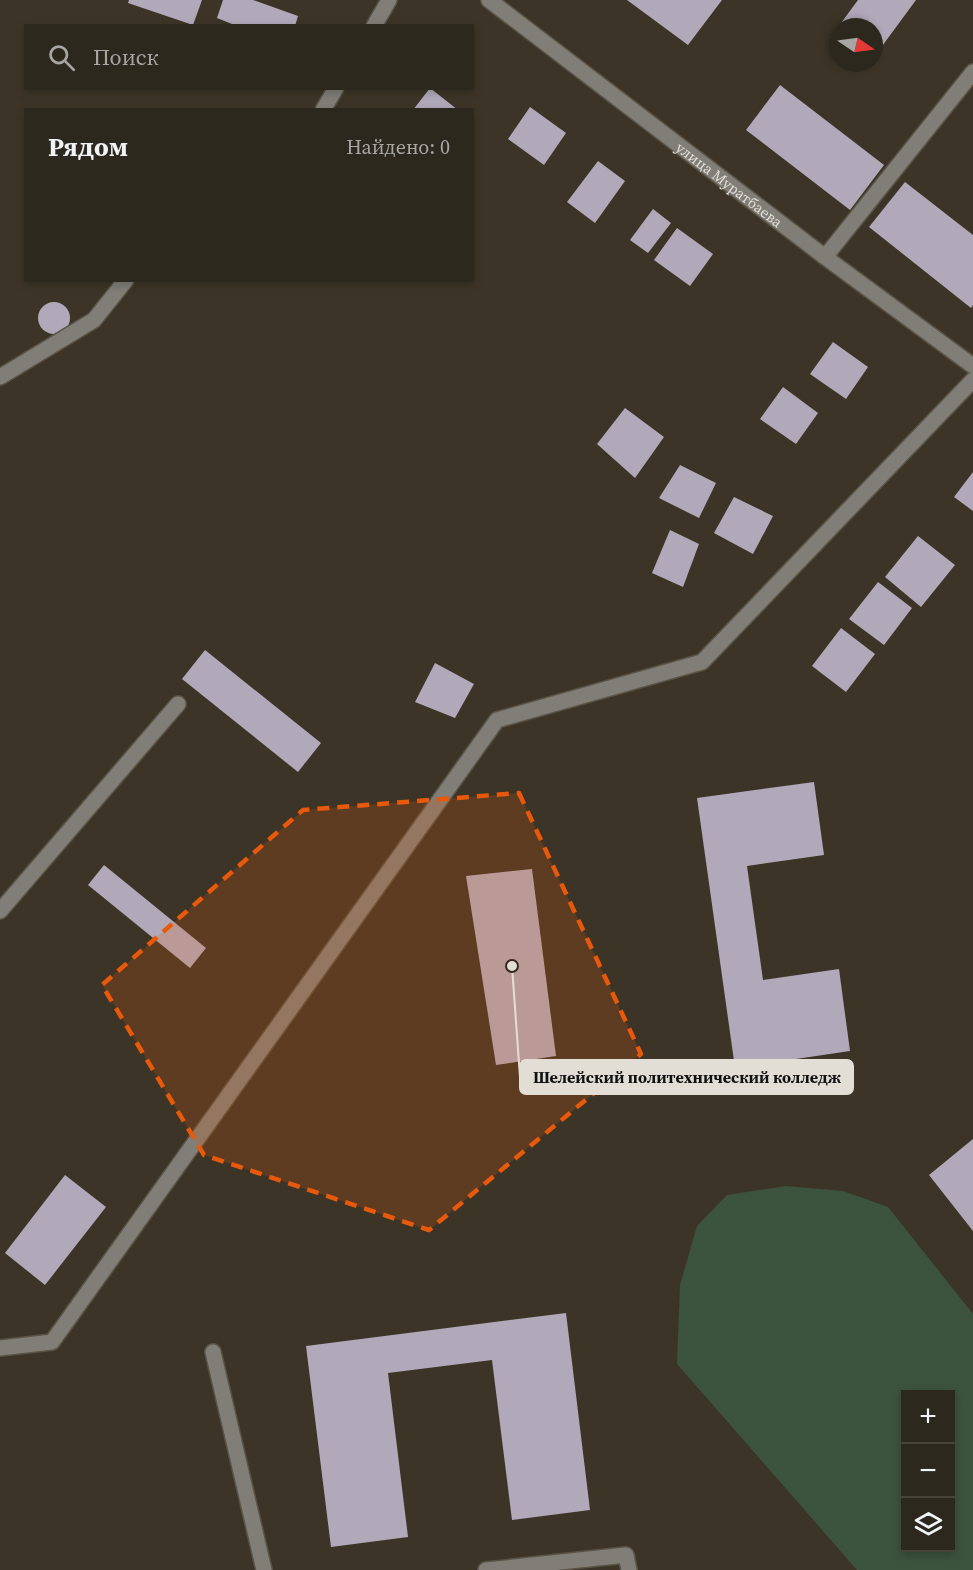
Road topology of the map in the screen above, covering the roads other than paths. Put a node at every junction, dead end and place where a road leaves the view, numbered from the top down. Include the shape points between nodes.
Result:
1 (389, 0) edge
2 (489, 0) edge
3 (375, 24) edge
4 (973, 72) edge
5 (335, 90) edge
6 (324, 108) edge
7 (825, 257) junction
8 (124, 282) edge
9 (973, 366) edge
10 (0, 377) edge
11 (973, 381) edge
12 (178, 704) dead end
13 (0, 911) edge
14 (0, 1348) edge
15 (213, 1352) dead end
16 (264, 1570) edge
17 (486, 1570) edge
18 (629, 1570) edge

1 - 3 street
2 - 7 street, улица Муратбаева
4 - 7 street
5 - 6 street
7 - 9 street, улица Муратбаева
8 - 10 street via 94,320
11 - 14 street via 702,662 497,720 52,1342
12 - 13 street
15 - 16 street
17 - 18 street via 626,1555

